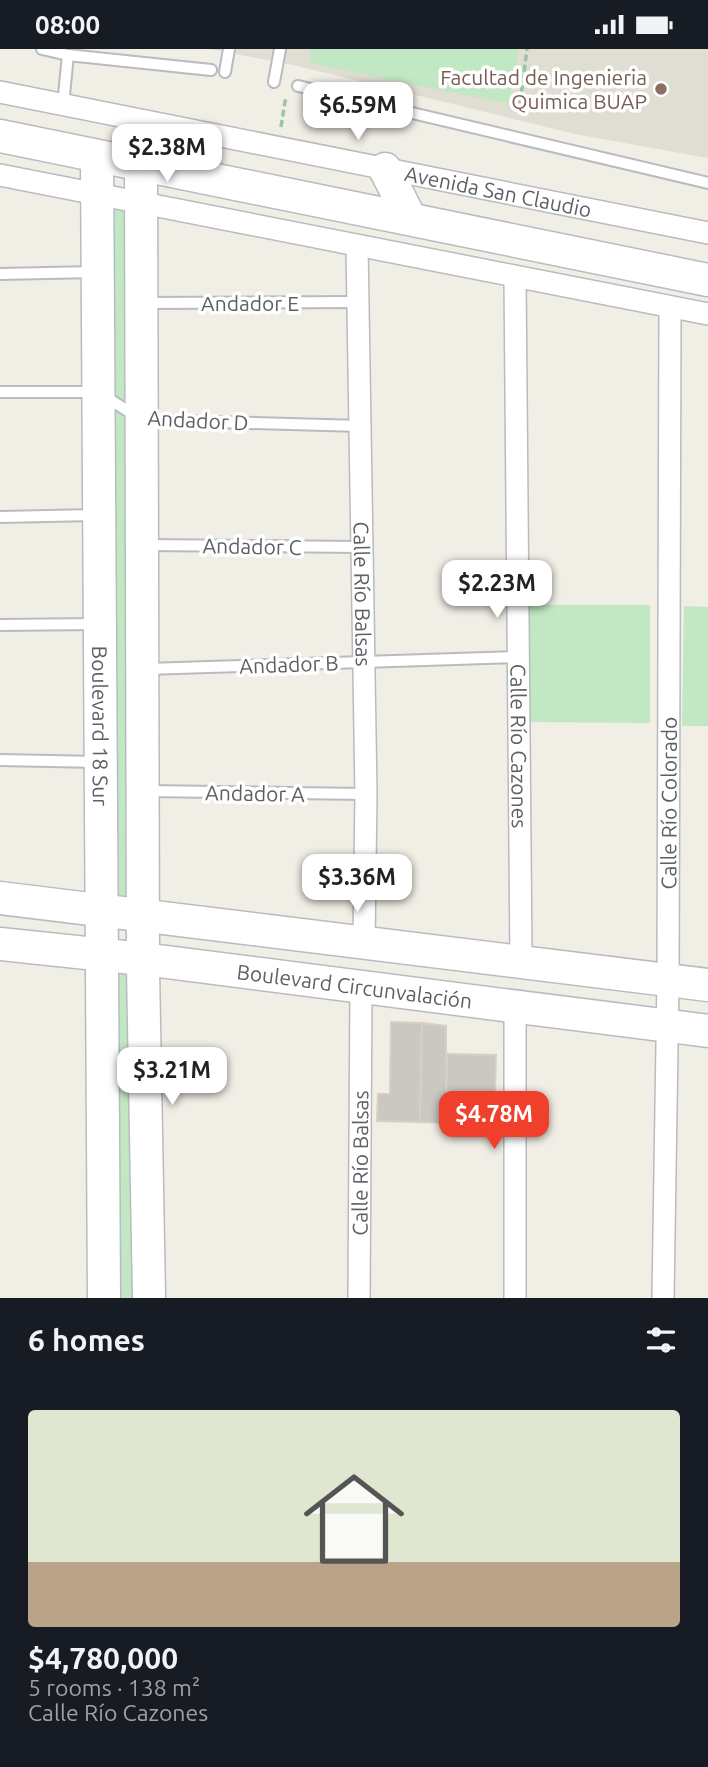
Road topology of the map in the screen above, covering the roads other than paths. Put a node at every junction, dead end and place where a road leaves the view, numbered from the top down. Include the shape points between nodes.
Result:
1 (42, 49) edge
2 (229, 49) edge
3 (280, 49) edge
4 (68, 55) junction
5 (211, 70) dead end
6 (225, 72) dead end
7 (274, 82) dead end
8 (298, 86) dead end
9 (0, 92) edge
10 (63, 105) junction
11 (0, 136) edge
12 (97, 156) junction
13 (141, 164) junction
14 (386, 169) junction
15 (0, 175) edge
16 (708, 183) edge
17 (97, 195) junction
18 (141, 203) junction
19 (410, 218) junction
20 (708, 233) edge
21 (357, 246) junction
22 (97, 272) junction
23 (0, 274) edge
24 (698, 275) edge
25 (515, 277) junction
26 (359, 302) junction
27 (142, 303) junction
28 (670, 308) junction
29 (708, 314) edge
30 (0, 392) edge
31 (98, 392) junction
32 (142, 420) junction
33 (361, 426) junction
34 (98, 515) junction
35 (0, 517) edge
36 (142, 545) junction
37 (362, 547) junction
38 (98, 624) junction
39 (0, 625) edge
40 (518, 657) junction
41 (363, 662) junction
42 (143, 669) junction
43 (0, 760) edge
44 (99, 762) junction
45 (143, 791) junction
46 (366, 795) junction
47 (0, 898) edge
48 (100, 912) junction
49 (143, 917) junction
50 (364, 941) junction
51 (0, 944) edge
52 (101, 954) junction
53 (143, 959) junction
54 (521, 961) junction
55 (668, 981) junction
56 (708, 985) edge
57 (361, 987) junction
58 (515, 1005) junction
59 (665, 1026) junction
60 (708, 1031) edge
61 (104, 1298) edge
62 (149, 1298) edge
63 (359, 1298) edge
64 (515, 1298) edge
65 (663, 1298) edge

1 - 4 lane
2 - 6 lane
3 - 7 lane
4 - 5 lane
4 - 10 lane
8 - 16 lane
9 - 10 street, Avenida San Claudio
10 - 14 street, Avenida San Claudio
11 - 12 street, Avenida San Claudio
12 - 13 street, Avenida San Claudio
12 - 17 street, Boulevard 18 Sur
13 - 18 street, Boulevard 18 Sur
13 - 19 street, Avenida San Claudio
14 - 19 street
14 - 20 street, Avenida San Claudio
15 - 17 street
17 - 18 street
17 - 22 street, Boulevard 18 Sur
18 - 21 street
18 - 27 street, Boulevard 18 Sur
19 - 24 street, Avenida San Claudio
21 - 25 street
21 - 26 street, Calle Río Balsas
22 - 23 lane
22 - 31 street, Boulevard 18 Sur
25 - 28 street
25 - 40 street, Calle Río Cazones
26 - 27 lane, Andador E
26 - 33 street, Calle Río Balsas
27 - 32 street, Boulevard 18 Sur
28 - 29 street
28 - 55 street, Calle Río Colorado
30 - 31 lane
31 - 32 lane, Andador D
31 - 34 street, Boulevard 18 Sur
32 - 33 lane, Andador D
32 - 36 street, Boulevard 18 Sur
33 - 37 street, Calle Río Balsas
34 - 35 lane
34 - 38 street, Boulevard 18 Sur
36 - 37 lane, Andador C
36 - 42 street, Boulevard 18 Sur
37 - 41 street, Calle Río Balsas
38 - 39 lane
38 - 44 street, Boulevard 18 Sur
40 - 41 lane, Andador B
40 - 54 street, Calle Río Cazones
41 - 42 lane, Andador B
41 - 46 street, Calle Río Balsas
42 - 45 street, Boulevard 18 Sur
43 - 44 lane
44 - 48 street, Boulevard 18 Sur
45 - 46 lane, Andador A
45 - 49 street, Boulevard 18 Sur
46 - 50 street, Calle Río Balsas
47 - 48 street, Boulevard Circunvalación
48 - 49 street, Boulevard Circunvalación
48 - 52 street, Boulevard 18 Sur
49 - 50 street, Boulevard Circunvalación
49 - 53 street, Boulevard 18 Sur
50 - 54 street, Boulevard Circunvalación
51 - 52 street, Boulevard Circunvalación
52 - 53 street, Boulevard Circunvalación
52 - 61 street, Boulevard 18 Sur
53 - 57 street, Boulevard Circunvalación
53 - 62 street, Boulevard 18 Sur
54 - 55 street, Boulevard Circunvalación
55 - 56 street, Boulevard Circunvalación
55 - 59 street, Calle Río Colorado
57 - 58 street, Boulevard Circunvalación
57 - 63 street, Calle Río Balsas
58 - 59 street, Boulevard Circunvalación
58 - 64 street
59 - 60 street, Boulevard Circunvalación
59 - 65 street, Calle Río Colorado

